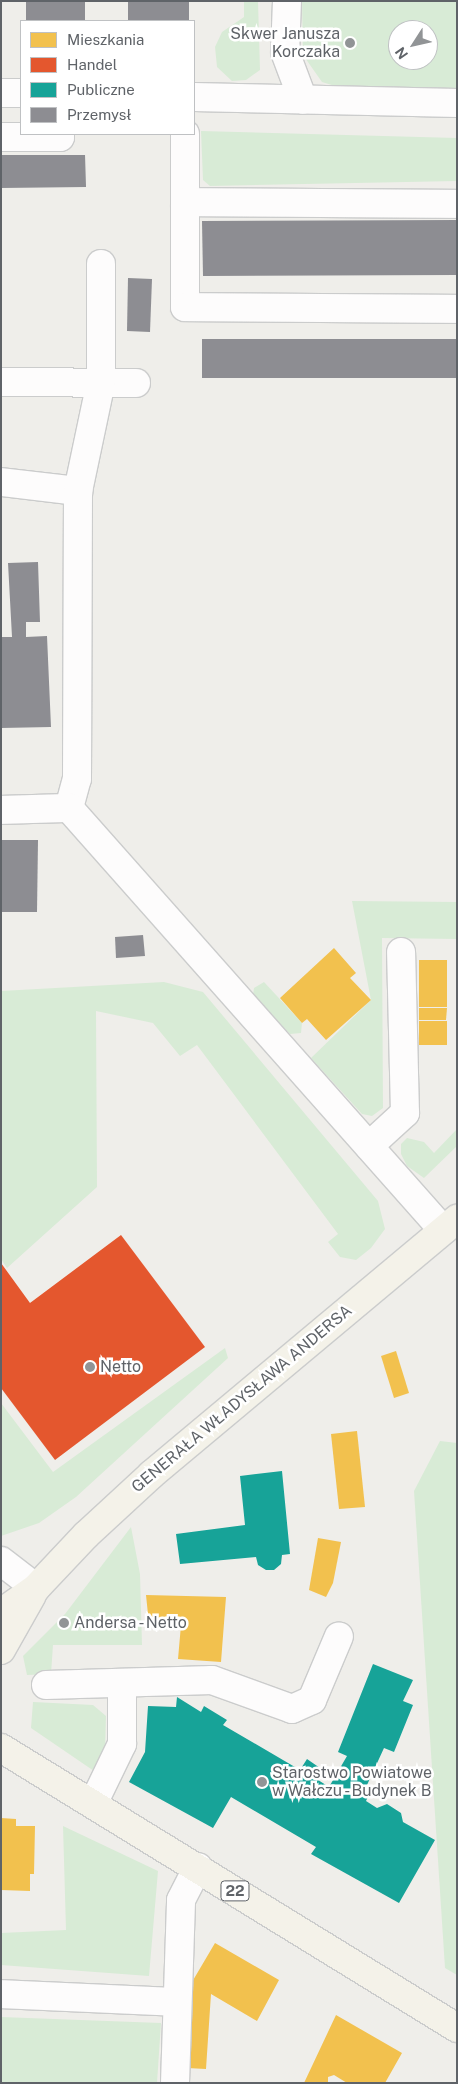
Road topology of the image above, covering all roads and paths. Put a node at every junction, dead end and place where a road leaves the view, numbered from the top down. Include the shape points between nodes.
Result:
1 (287, 1) edge
2 (1, 93) edge
3 (20, 93) edge
4 (195, 97) edge
5 (303, 100) junction
6 (457, 103) edge
7 (60, 135) edge
8 (184, 135) edge
9 (1, 137) edge
10 (185, 202) junction
11 (457, 204) edge
12 (101, 264) dead end
13 (457, 309) edge
14 (1, 382) edge
15 (101, 382) junction
16 (136, 383) dead end
17 (1, 482) edge
18 (78, 490) junction
19 (69, 808) junction
20 (1, 810) edge
21 (402, 952) dead end
22 (369, 1146) junction
23 (450, 1224) edge
24 (1, 1561) edge
25 (36, 1588) junction
26 (1, 1613) edge
27 (340, 1636) dead end
28 (1, 1650) edge
29 (122, 1685) junction
30 (46, 1686) dead end
31 (1, 1748) edge
32 (93, 1804) junction
33 (198, 1867) junction
34 (1, 1994) edge
35 (177, 2002) junction
36 (457, 2028) edge
37 (175, 2083) edge

1 - 5 street via 285,52
2 - 3 street
4 - 5 street
5 - 6 street
7 - 9 street
8 - 10 street
10 - 11 street
10 - 13 street via 185,308
12 - 15 street
14 - 15 street
15 - 16 street
15 - 18 street
17 - 18 street
18 - 19 street via 77,779
19 - 20 street
19 - 22 street
21 - 22 street via 405,1113
22 - 23 street
23 - 25 main road, GENERAŁA WŁADYSŁAWA ANDERSA via 152,1474 86,1535
24 - 25 street
25 - 26 main road, GENERAŁA WŁADYSŁAWA ANDERSA
25 - 28 main road, GENERAŁA WŁADYSŁAWA ANDERSA
27 - 29 street via 312,1700 292,1709 212,1680
29 - 30 street
29 - 32 street via 122,1744
31 - 32 main road, 22
32 - 33 main road, 22
33 - 35 street via 181,1900
33 - 36 main road, 22
34 - 35 street
35 - 37 street

